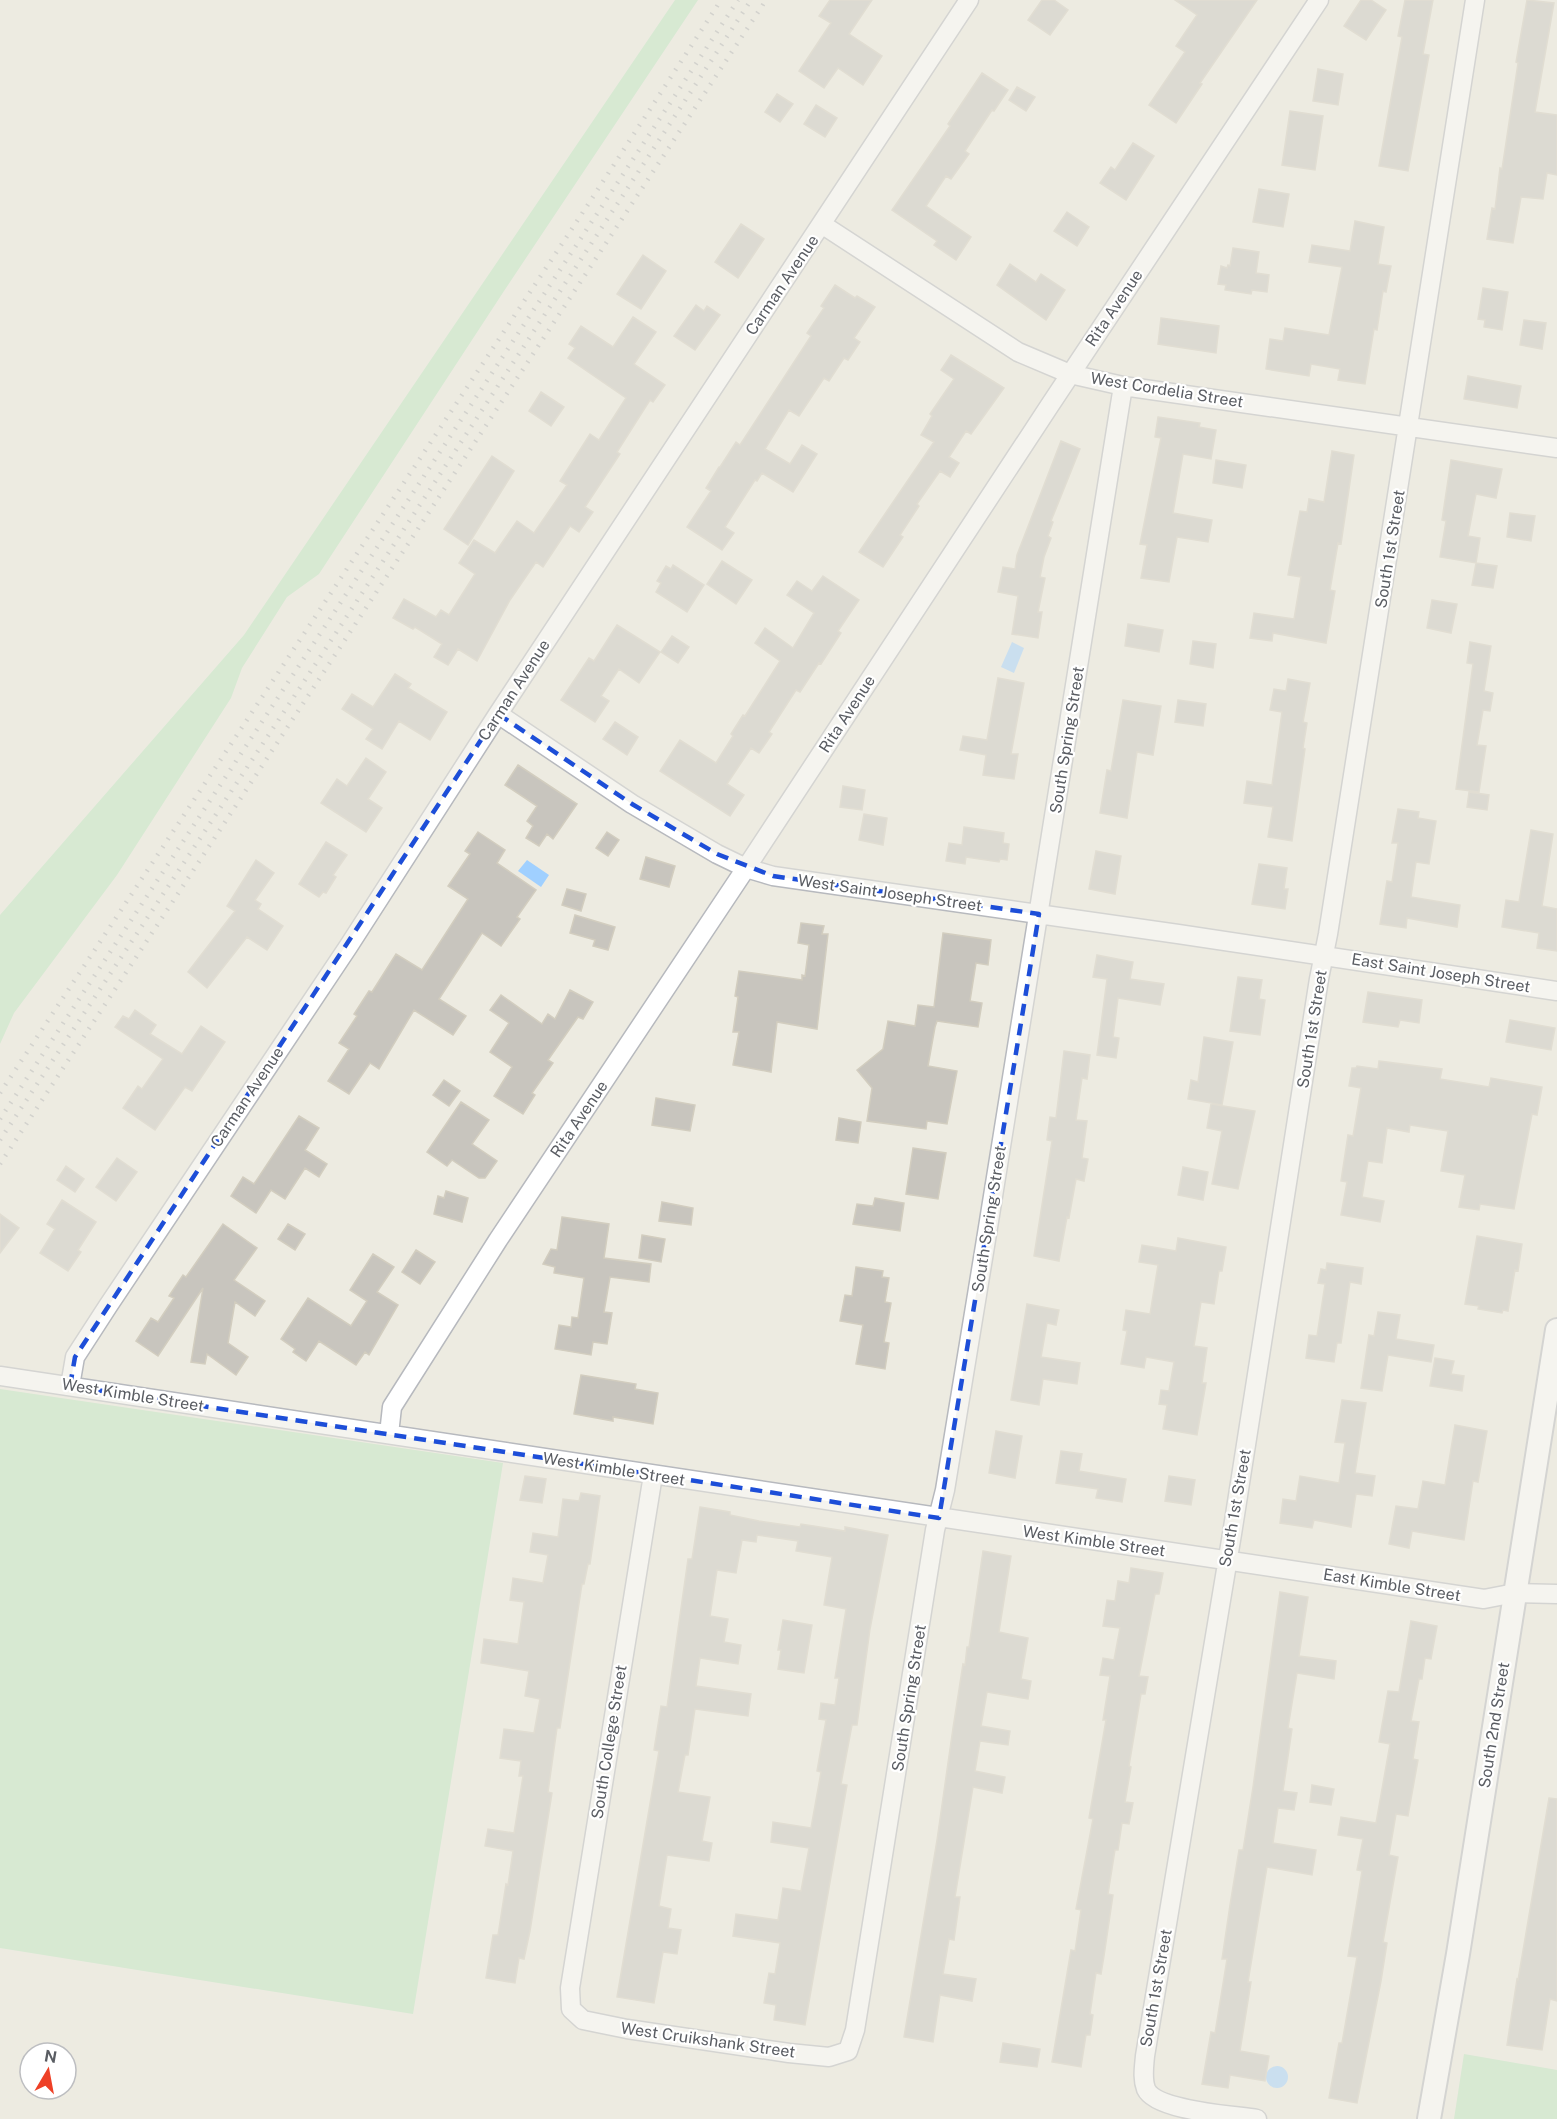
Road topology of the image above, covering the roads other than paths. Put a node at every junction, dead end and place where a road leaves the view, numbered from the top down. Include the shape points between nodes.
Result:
1 (969, 0) edge
2 (1319, 0) edge
3 (1475, 0) edge
4 (823, 225) junction
5 (1070, 374) junction
6 (1123, 386) junction
7 (1409, 426) junction
8 (1557, 448) edge
9 (498, 714) junction
10 (746, 868) junction
11 (1039, 914) junction
12 (1325, 956) junction
13 (1557, 991) edge
14 (1557, 1330) edge
15 (0, 1376) edge
16 (70, 1386) junction
17 (389, 1434) junction
18 (652, 1475) junction
19 (939, 1518) junction
20 (1227, 1559) junction
21 (1515, 1593) junction
22 (1557, 1594) edge
23 (571, 2009) joint
24 (848, 2051) joint
25 (1257, 2119) edge
26 (1429, 2119) edge

1 - 4 street, Carman Avenue
2 - 5 street, Rita Avenue
3 - 7 street, South 1st Street
4 - 5 street, West Cordelia Street via 998,341
4 - 9 street, Carman Avenue
5 - 6 street, West Cordelia Street
5 - 10 street, Rita Avenue
6 - 7 street, West Cordelia Street
6 - 11 street, South Spring Street
7 - 8 street, West Cordelia Street
7 - 12 street, South 1st Street
9 - 10 street, West Saint Joseph Street via 615,794
9 - 16 street, Carman Avenue via 75,1357
10 - 11 street, West Saint Joseph Street via 789,879
10 - 17 street, Rita Avenue via 498,1240 392,1407
11 - 12 street, West Saint Joseph Street
11 - 19 street, South Spring Street
12 - 13 street, East Saint Joseph Street
12 - 20 street, South 1st Street
14 - 21 street, South 2nd Street
15 - 16 street, West Kimble Street
16 - 17 street, West Kimble Street
17 - 18 street, West Kimble Street
18 - 19 street, West Kimble Street
18 - 23 street, South College Street via 570,1988
19 - 20 street, West Kimble Street
19 - 24 street, South Spring Street via 855,2030
20 - 21 street, East Kimble Street via 1484,1599
20 - 25 street, South 1st Street via 1143,2078 1153,2098 1180,2108
21 - 22 street, East Kimble Street
21 - 26 street, South 2nd Street
23 - 24 street, West Cruikshank Street via 583,2020 627,2029 829,2057

